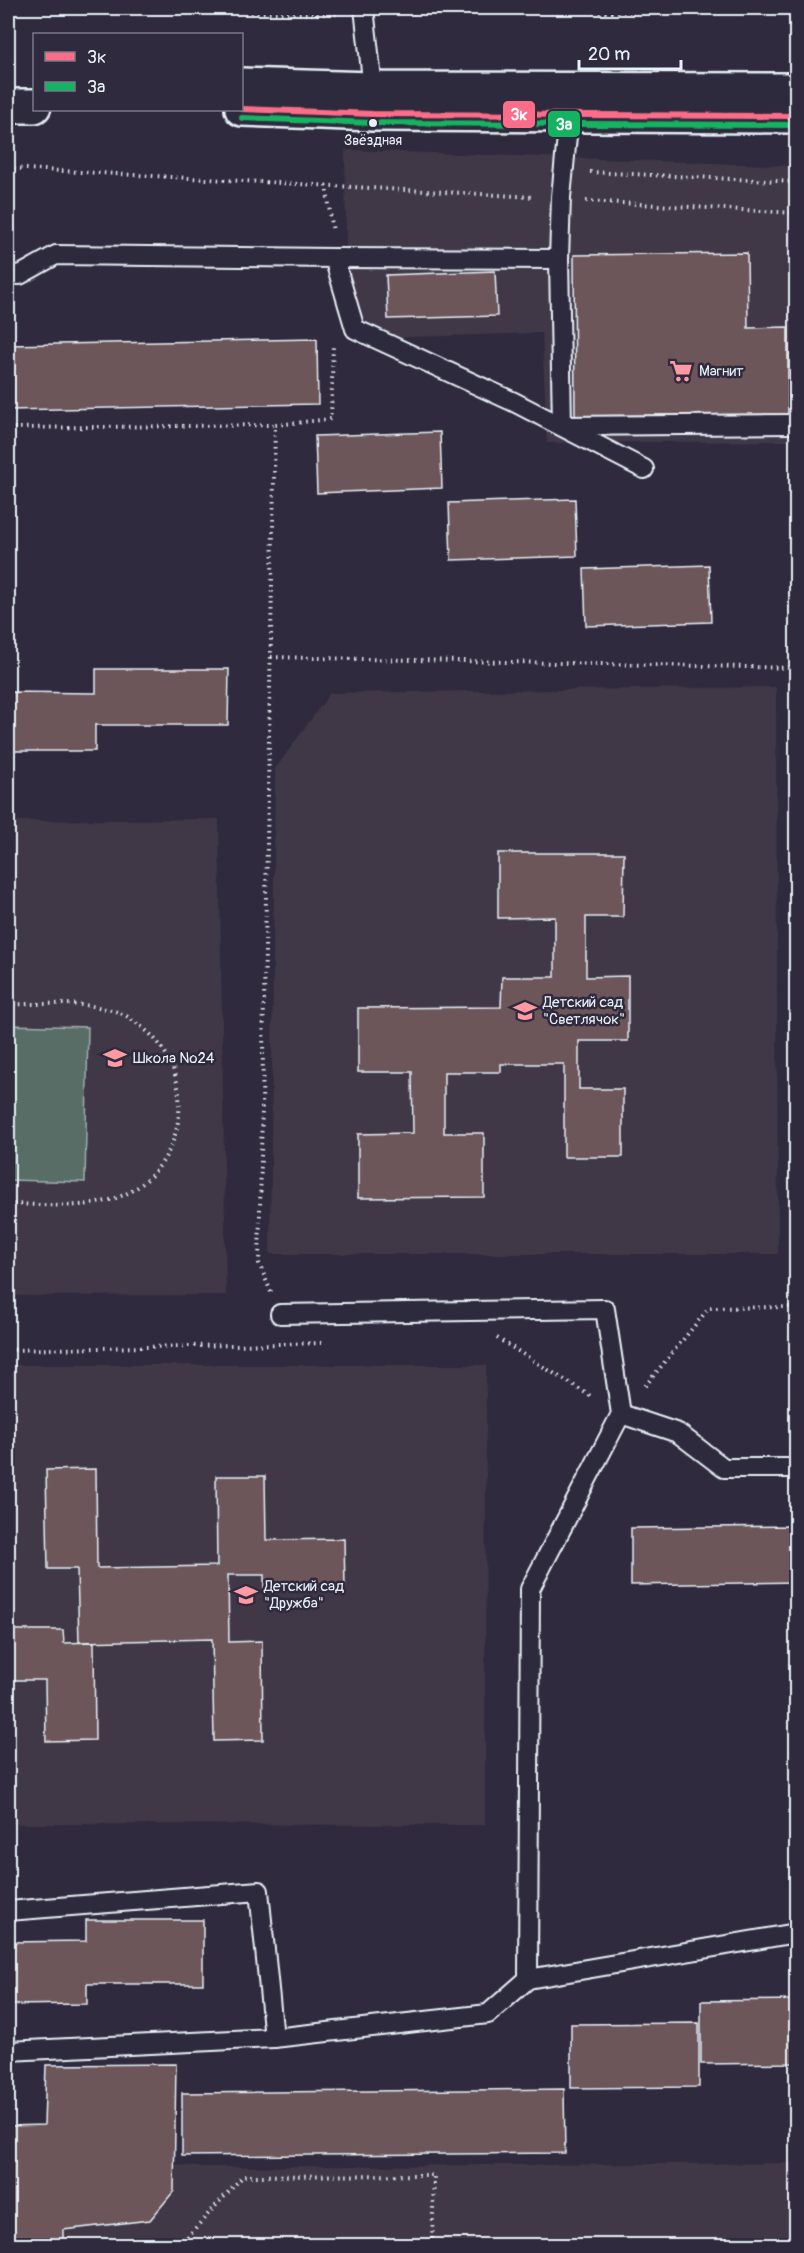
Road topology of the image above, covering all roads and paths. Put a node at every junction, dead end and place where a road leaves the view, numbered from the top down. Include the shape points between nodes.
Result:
1 (29, 8) edge
2 (364, 10) edge
3 (796, 11) edge
4 (8, 84) edge
5 (33, 84) edge
6 (243, 85) edge
7 (373, 89) junction
8 (796, 90) edge
9 (8, 106) edge
10 (33, 106) edge
11 (243, 109) edge
12 (570, 116) junction
13 (796, 116) edge
14 (8, 168) edge
15 (564, 171) junction
16 (796, 182) edge
17 (326, 185) junction
18 (538, 198) dead end
19 (585, 200) dead end
20 (796, 213) edge
21 (334, 258) junction
22 (559, 259) junction
23 (8, 274) edge
24 (333, 338) dead end
25 (796, 424) edge
26 (275, 425) junction
27 (562, 426) junction
28 (8, 428) edge
29 (644, 469) dead end
30 (271, 657) junction
31 (796, 668) edge
32 (8, 1004) edge
33 (8, 1204) edge
34 (796, 1306) edge
35 (280, 1314) junction
36 (494, 1336) dead end
37 (334, 1342) dead end
38 (277, 1345) junction
39 (8, 1350) edge
40 (621, 1414) junction
41 (796, 1468) edge
42 (8, 1911) edge
43 (796, 1933) edge
44 (528, 1979) junction
45 (274, 2038) junction
46 (8, 2051) edge
47 (179, 2246) edge
48 (432, 2246) edge

1 - 2 path
2 - 3 path
2 - 7 lane
4 - 5 street
6 - 7 street
7 - 8 street
9 - 10 street
11 - 12 street
12 - 13 street
12 - 15 lane
14 - 17 path
15 - 16 path
15 - 22 lane
17 - 18 path
17 - 21 path
19 - 20 path
21 - 22 lane
21 - 23 lane via 56,255 20,275
21 - 27 lane via 355,329
22 - 27 lane
24 - 26 path via 331,419
25 - 27 lane
26 - 28 path
26 - 30 path
27 - 29 lane
30 - 31 path
30 - 35 path via 259,1263
32 - 33 path via 86,1005 122,1013 154,1035 174,1068 181,1107 173,1145 150,1177 117,1198 82,1204
34 - 40 path via 710,1308
35 - 38 path
35 - 40 lane via 605,1309
36 - 40 path
37 - 38 path
38 - 39 path
40 - 41 lane via 678,1433 724,1468
40 - 44 lane via 530,1588
42 - 45 lane via 260,1891
43 - 44 lane
44 - 45 lane via 488,2014
45 - 46 lane
47 - 48 path via 243,2176 434,2175

